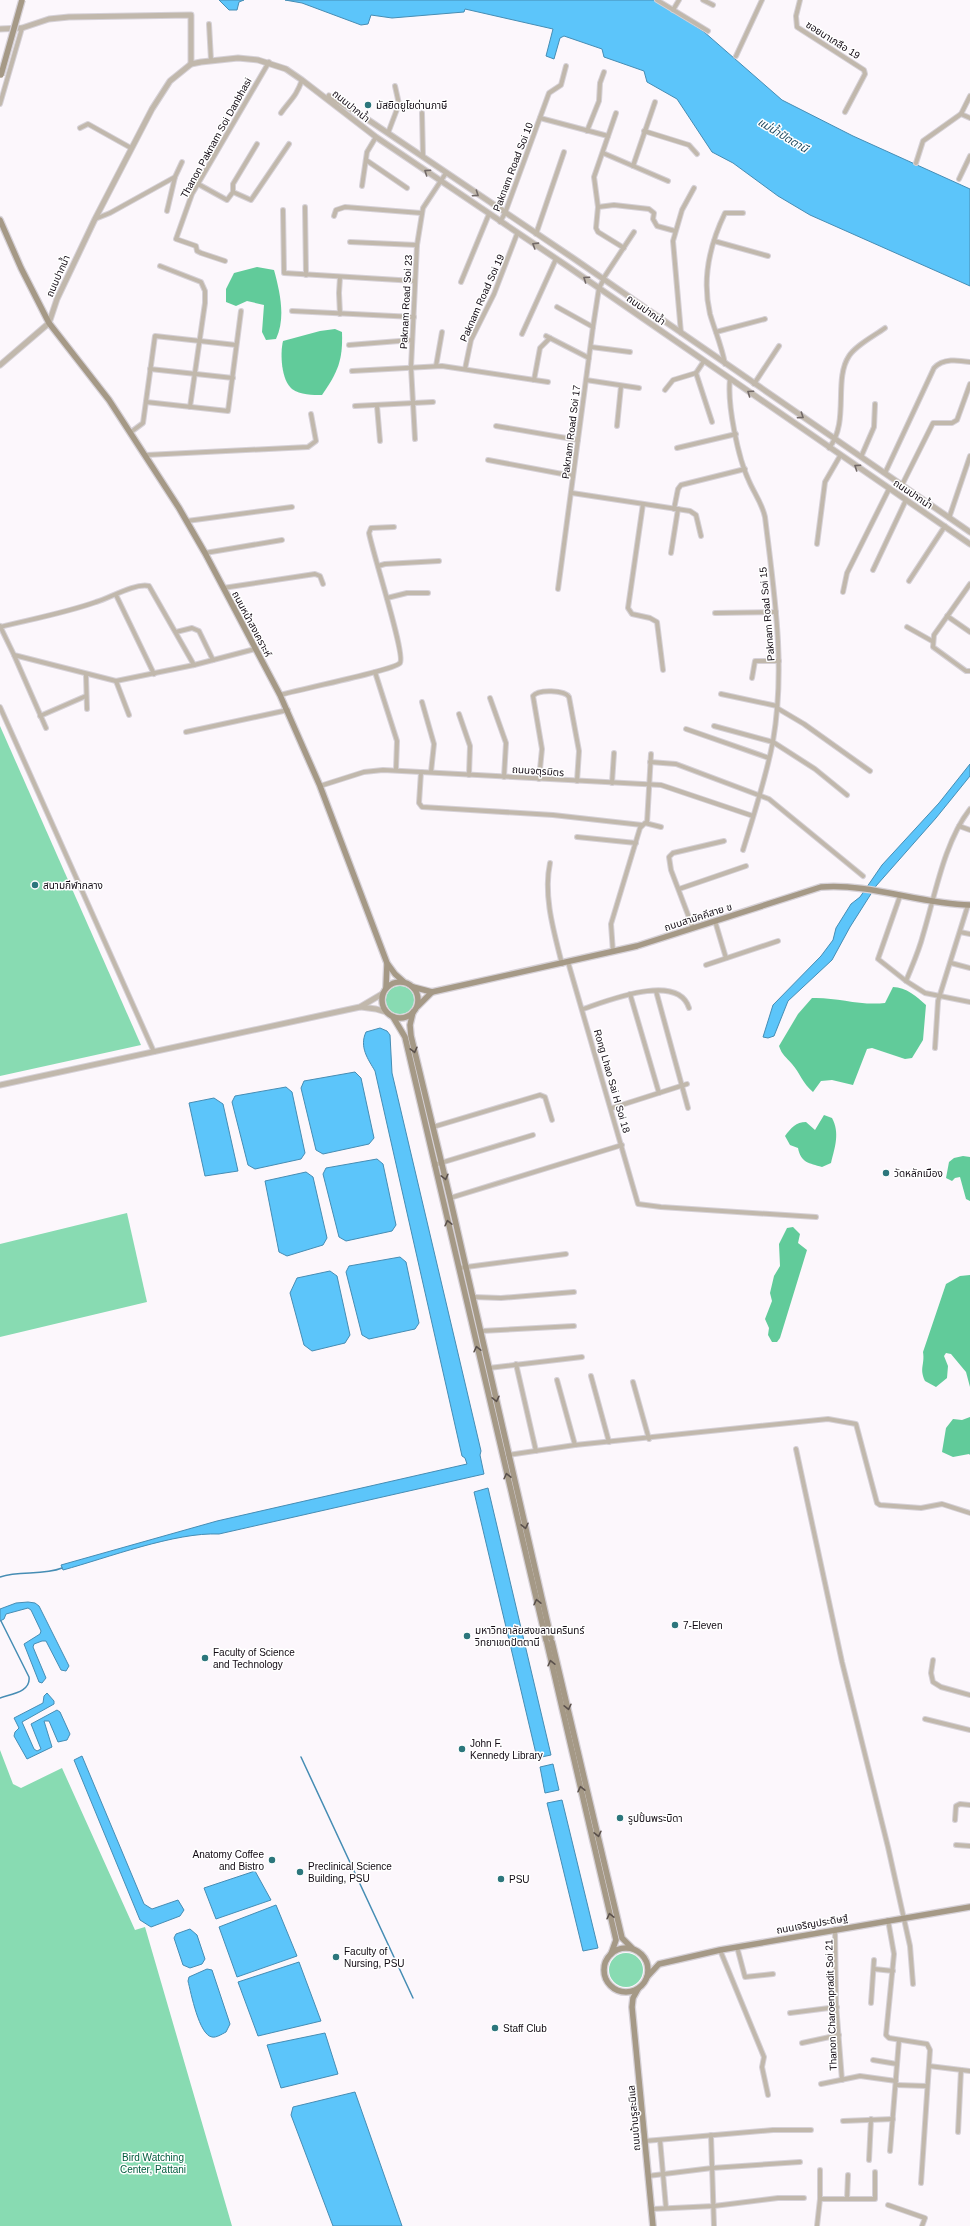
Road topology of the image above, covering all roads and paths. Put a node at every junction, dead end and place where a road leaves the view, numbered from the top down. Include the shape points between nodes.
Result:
1 (22, 0) edge
2 (657, 0) edge
3 (679, 0) edge
4 (703, 0) edge
5 (762, 0) edge
6 (800, 0) edge
7 (713, 5) dead end
8 (673, 10) junction
9 (210, 24) dead end
10 (22, 28) junction
11 (0, 29) edge
12 (708, 31) dead end
13 (736, 56) dead end
14 (211, 60) junction
15 (269, 62) junction
16 (191, 64) junction
17 (566, 66) dead end
18 (604, 72) dead end
19 (0, 76) edge
20 (302, 80) junction
21 (395, 86) dead end
22 (315, 88) junction
23 (970, 96) edge
24 (656, 102) dead end
25 (0, 104) edge
26 (845, 112) dead end
27 (281, 113) dead end
28 (422, 113) dead end
29 (616, 113) dead end
30 (961, 114) junction
31 (540, 118) junction
32 (970, 118) edge
33 (80, 128) dead end
34 (587, 131) junction
35 (644, 131) junction
36 (388, 133) junction
37 (608, 136) junction
38 (376, 137) junction
39 (257, 144) dead end
40 (289, 144) dead end
41 (132, 148) junction
42 (564, 152) dead end
43 (603, 153) junction
44 (697, 154) dead end
45 (970, 156) edge
46 (422, 157) junction
47 (366, 160) junction
48 (182, 162) dead end
49 (916, 163) dead end
50 (633, 166) junction
51 (446, 173) junction
52 (175, 177) junction
53 (959, 179) dead end
54 (440, 180) junction
55 (668, 181) dead end
56 (198, 184) junction
57 (362, 186) dead end
58 (407, 188) dead end
59 (694, 188) dead end
60 (233, 192) junction
61 (305, 207) dead end
62 (598, 207) junction
63 (283, 210) dead end
64 (166, 211) dead end
65 (422, 213) junction
66 (505, 213) junction
67 (743, 213) dead end
68 (489, 214) junction
69 (334, 216) dead end
70 (94, 219) junction
71 (0, 220) edge
72 (500, 222) junction
73 (675, 231) junction
74 (634, 232) dead end
75 (517, 234) junction
76 (536, 234) junction
77 (714, 241) junction
78 (350, 242) dead end
79 (417, 245) junction
80 (624, 248) junction
81 (768, 256) dead end
82 (556, 259) junction
83 (225, 261) dead end
84 (160, 266) dead end
85 (306, 275) junction
86 (340, 277) junction
87 (603, 279) junction
88 (415, 281) junction
89 (461, 282) dead end
90 (599, 288) junction
91 (557, 307) dead end
92 (241, 311) dead end
93 (292, 311) dead end
94 (340, 314) junction
95 (414, 317) junction
96 (766, 319) dead end
97 (49, 323) junction
98 (593, 327) junction
99 (885, 328) dead end
100 (442, 332) dead end
101 (716, 332) junction
102 (681, 333) junction
103 (522, 334) dead end
104 (412, 340) junction
105 (199, 341) junction
106 (236, 345) junction
107 (349, 345) dead end
108 (779, 346) dead end
109 (591, 347) junction
110 (704, 349) junction
111 (630, 352) dead end
112 (698, 357) junction
113 (589, 358) junction
114 (704, 361) junction
115 (970, 362) edge
116 (725, 364) junction
117 (0, 365) edge
118 (436, 366) junction
119 (411, 367) junction
120 (150, 369) junction
121 (465, 369) junction
122 (352, 371) dead end
123 (195, 373) junction
124 (696, 373) junction
125 (233, 378) junction
126 (730, 379) junction
127 (534, 380) junction
128 (586, 380) junction
129 (548, 382) dead end
130 (754, 384) junction
131 (970, 384) edge
132 (621, 386) junction
133 (638, 388) dead end
134 (665, 390) dead end
135 (146, 402) junction
136 (433, 402) dead end
137 (413, 404) junction
138 (875, 404) dead end
139 (355, 406) dead end
140 (377, 406) junction
141 (190, 407) junction
142 (311, 414) dead end
143 (712, 422) dead end
144 (496, 426) dead end
145 (616, 426) dead end
146 (131, 432) junction
147 (736, 434) junction
148 (415, 439) dead end
149 (578, 440) junction
150 (836, 440) junction
151 (380, 441) dead end
152 (677, 448) dead end
153 (829, 448) junction
154 (146, 455) junction
155 (840, 456) junction
156 (970, 456) edge
157 (861, 457) junction
158 (488, 460) dead end
159 (877, 468) junction
160 (745, 469) junction
161 (885, 473) junction
162 (573, 476) junction
163 (872, 477) junction
164 (902, 485) junction
165 (889, 489) junction
166 (572, 493) junction
167 (906, 500) junction
168 (643, 504) junction
169 (292, 507) dead end
170 (676, 509) junction
171 (949, 518) junction
172 (187, 522) junction
173 (394, 526) dead end
174 (945, 526) junction
175 (970, 532) edge
176 (701, 536) dead end
177 (282, 540) dead end
178 (817, 544) dead end
179 (970, 544) edge
180 (205, 553) junction
181 (671, 553) dead end
182 (439, 560) dead end
183 (378, 566) junction
184 (873, 570) dead end
185 (909, 581) dead end
186 (323, 584) dead end
187 (970, 584) edge
188 (223, 588) junction
189 (558, 589) dead end
190 (968, 591) edge
191 (843, 592) dead end
192 (428, 593) dead end
193 (116, 595) junction
194 (386, 598) junction
195 (776, 612) junction
196 (715, 613) dead end
197 (947, 616) junction
198 (0, 626) edge
199 (907, 627) dead end
200 (176, 632) junction
201 (970, 632) edge
202 (932, 641) junction
203 (255, 649) junction
204 (14, 655) junction
205 (212, 660) junction
206 (779, 661) junction
207 (194, 665) junction
208 (663, 670) dead end
209 (969, 671) edge
210 (375, 672) junction
211 (154, 674) junction
212 (86, 675) junction
213 (752, 678) dead end
214 (116, 681) junction
215 (720, 694) dead end
216 (280, 695) junction
217 (86, 696) junction
218 (490, 698) dead end
219 (422, 702) dead end
220 (0, 707) edge
221 (777, 707) junction
222 (87, 709) dead end
223 (288, 710) junction
224 (459, 714) dead end
225 (130, 715) dead end
226 (40, 716) junction
227 (714, 726) dead end
228 (46, 728) dead end
229 (686, 729) dead end
230 (186, 732) dead end
231 (773, 742) junction
232 (614, 753) dead end
233 (651, 754) dead end
234 (769, 758) junction
235 (650, 762) junction
236 (396, 770) junction
237 (870, 771) dead end
238 (421, 772) junction
239 (431, 772) junction
240 (469, 775) junction
241 (504, 777) junction
242 (539, 779) junction
243 (577, 781) junction
244 (612, 783) junction
245 (320, 786) junction
246 (649, 786) junction
247 (759, 795) junction
248 (847, 796) dead end
249 (970, 809) edge
250 (753, 816) junction
251 (647, 823) junction
252 (642, 825) junction
253 (959, 826) junction
254 (661, 827) dead end
255 (970, 830) edge
256 (577, 838) dead end
257 (724, 841) dead end
258 (636, 843) junction
259 (743, 850) dead end
260 (550, 863) dead end
261 (746, 866) dead end
262 (863, 876) dead end
263 (679, 889) junction
264 (900, 896) junction
265 (932, 902) junction
266 (969, 905) edge
267 (715, 921) junction
268 (693, 928) junction
269 (960, 932) junction
270 (970, 934) edge
271 (778, 940) dead end
272 (613, 952) junction
273 (726, 958) junction
274 (387, 963) junction
275 (565, 963) junction
276 (951, 963) junction
277 (706, 965) dead end
278 (970, 968) edge
279 (906, 981) junction
280 (404, 982) junction
281 (386, 987) junction
282 (413, 987) junction
283 (656, 991) junction
284 (432, 992) junction
285 (382, 994) junction
286 (630, 994) junction
287 (940, 996) junction
288 (970, 1002) edge
289 (360, 1007) junction
290 (689, 1008) dead end
291 (583, 1009) junction
292 (415, 1010) junction
293 (386, 1012) junction
294 (393, 1017) junction
295 (935, 1048) dead end
296 (154, 1052) junction
297 (687, 1084) dead end
298 (0, 1085) edge
299 (682, 1086) junction
300 (659, 1093) junction
301 (612, 1108) junction
302 (688, 1108) dead end
303 (552, 1120) dead end
304 (433, 1127) junction
305 (533, 1135) dead end
306 (622, 1146) junction
307 (442, 1162) junction
308 (434, 1165) junction
309 (450, 1198) junction
310 (816, 1217) dead end
311 (566, 1254) dead end
312 (466, 1266) junction
313 (458, 1268) junction
314 (574, 1292) dead end
315 (473, 1297) junction
316 (574, 1326) dead end
317 (481, 1331) junction
318 (582, 1357) dead end
319 (516, 1364) junction
320 (489, 1368) junction
321 (591, 1376) dead end
322 (558, 1380) dead end
323 (633, 1382) dead end
324 (649, 1439) junction
325 (609, 1442) junction
326 (575, 1446) junction
327 (796, 1449) dead end
328 (536, 1451) junction
329 (509, 1454) junction
330 (502, 1456) junction
331 (970, 1512) edge
332 (549, 1641) junction
333 (933, 1660) dead end
334 (970, 1696) edge
335 (925, 1718) dead end
336 (970, 1730) edge
337 (970, 1805) edge
338 (955, 1820) dead end
339 (956, 1845) dead end
340 (970, 1846) edge
341 (970, 1907) edge
342 (903, 1918) junction
343 (888, 1920) junction
344 (836, 1929) junction
345 (737, 1947) junction
346 (632, 1948) junction
347 (720, 1950) junction
348 (611, 1954) junction
349 (644, 1957) junction
350 (874, 1960) dead end
351 (659, 1964) junction
352 (874, 1969) junction
353 (893, 1972) junction
354 (772, 1974) dead end
355 (647, 1976) junction
356 (913, 1984) dead end
357 (638, 1989) junction
358 (619, 1991) junction
359 (871, 2003) dead end
360 (837, 2007) junction
361 (632, 2008) junction
362 (790, 2013) dead end
363 (839, 2035) junction
364 (899, 2040) junction
365 (802, 2043) dead end
366 (873, 2060) dead end
367 (897, 2064) junction
368 (929, 2066) junction
369 (961, 2070) junction
370 (970, 2071) edge
371 (842, 2080) junction
372 (896, 2083) junction
373 (821, 2084) dead end
374 (927, 2086) junction
375 (768, 2095) dead end
376 (871, 2119) junction
377 (894, 2119) junction
378 (843, 2121) dead end
379 (811, 2130) dead end
380 (958, 2132) dead end
381 (710, 2135) junction
382 (660, 2140) junction
383 (645, 2142) junction
384 (890, 2151) dead end
385 (869, 2160) dead end
386 (800, 2162) dead end
387 (712, 2168) junction
388 (820, 2170) dead end
389 (875, 2172) dead end
390 (663, 2174) junction
391 (848, 2175) dead end
392 (648, 2176) junction
393 (921, 2183) dead end
394 (804, 2198) dead end
395 (820, 2199) junction
396 (847, 2199) junction
397 (714, 2206) junction
398 (888, 2206) dead end
399 (666, 2208) junction
400 (652, 2209) junction
401 (653, 2226) edge
402 (714, 2226) edge
403 (816, 2226) edge
404 (922, 2226) edge

1 - 19 main road, bridge
2 - 8 street
3 - 8 street
4 - 7 street
5 - 13 street
6 - 26 street, ซอยนาเกลือ 19 via 796,16 797,27 864,70 865,74
8 - 12 street
9 - 14 street
10 - 11 street
10 - 16 street via 49,19 69,17 191,15
10 - 25 street
14 - 15 street, ถนนปากน้ำ via 238,58
14 - 16 street, ถนนปากน้ำ
15 - 20 street, ถนนปากน้ำ
15 - 56 street, Thanon Paknam Soi Danbhasi
16 - 41 street, ถนนปากน้ำ via 177,74 165,88
17 - 31 street, Paknam Road Soi 10 via 561,85 550,93
18 - 34 street via 598,101
20 - 22 street, ถนนปากน้ำ
20 - 27 street via 297,95
21 - 36 street via 399,104
22 - 36 street, ถนนปากน้ำ
22 - 38 street, ถนนปากน้ำ
23 - 30 street
24 - 35 street
28 - 46 street
29 - 37 street
30 - 32 street
30 - 49 street via 923,141
31 - 34 street
31 - 66 street, Paknam Road Soi 10
33 - 41 street via 88,124
34 - 37 street
35 - 44 street via 688,145
35 - 50 street
36 - 46 street, ถนนปากน้ำ
37 - 43 street
38 - 47 street via 369,147
54 -> 38 street, ถนนปากน้ำ
39 - 60 street via 233,184
40 - 60 street via 251,200
41 - 70 street, ถนนปากน้ำ
42 - 76 street
43 - 50 street
43 - 62 street via 594,176
45 - 53 street
46 - 51 street, ถนนปากน้ำ
47 - 57 street
47 - 58 street
48 - 52 street
50 - 55 street
51 - 54 street, Paknam Road Soi 23
51 -> 66 street, ถนนปากน้ำ
52 - 64 street
52 - 70 street via 110,213
54 - 65 street, Paknam Road Soi 23 via 424,205
54 - 68 street, ถนนปากน้ำ
56 - 60 street via 227,200
56 - 83 street, Thanon Paknam Soi Danbhasi via 176,239 196,246 197,251 201,253
59 - 73 street via 682,210
61 - 85 street
62 - 73 street via 614,205 649,209 654,213 653,219 657,226
62 - 80 street via 598,232
63 - 85 street via 283,272
65 - 69 street via 345,207 336,210
65 - 79 street, Paknam Road Soi 23
66 - 72 street, Paknam Road Soi 10
66 - 76 street, ถนนปากน้ำ
67 - 77 street via 725,213
68 - 72 street, ถนนปากน้ำ
68 - 89 street
70 - 97 street, ถนนปากน้ำ via 55,304
71 - 97 main road, ถนนหน้าสงเคราะห์
72 - 75 street, ถนนปากน้ำ
73 - 102 street via 673,241
74 - 80 street, Paknam Road Soi 17
82 -> 75 street, ถนนปากน้ำ
75 - 121 street, Paknam Road Soi 19 via 494,294 470,340
76 - 87 street, ถนนปากน้ำ
77 - 81 street
77 - 101 street via 709,259 707,284 708,305
78 - 79 street
79 - 88 street, Paknam Road Soi 23
80 - 87 street, Paknam Road Soi 17
90 -> 82 street, ถนนปากน้ำ
82 - 103 street
84 - 105 street via 204,285 205,303
85 - 86 street
86 - 88 street
86 - 94 street
87 - 90 street, Paknam Road Soi 17
87 - 102 street, ถนนปากน้ำ
88 - 95 street, Paknam Road Soi 23
90 - 98 street, Paknam Road Soi 17
90 - 112 street, ถนนปากน้ำ
91 - 98 street
92 - 106 street
93 - 94 street
94 - 95 street
95 - 104 street, Paknam Road Soi 23
96 - 101 street
97 - 117 street
97 - 146 main road, ถนนหน้าสงเคราะห์
98 - 109 street, Paknam Road Soi 17
99 - 150 street via 847,358
100 - 118 street
101 - 116 street
102 - 110 street, ถนนปากน้ำ
104 - 107 street
104 - 119 street, Paknam Road Soi 23
105 - 106 street
105 - 120 street via 155,336
105 - 123 street
106 - 125 street
108 - 130 street
109 - 111 street
109 - 113 street, Paknam Road Soi 17
110 - 112 street
110 - 116 street, ถนนปากน้ำ
112 - 114 street, ถนนปากน้ำ
113 - 127 street via 548,337 540,348
113 - 128 street, Paknam Road Soi 17
114 - 124 street
114 - 126 street, ถนนปากน้ำ
115 - 161 street via 946,361 934,368
116 - 130 street, ถนนปากน้ำ
118 - 119 street
118 - 121 street
119 - 122 street
119 - 137 street, Paknam Road Soi 23
120 - 123 street
120 - 135 street
121 - 127 street
123 - 125 street
123 - 141 street
124 - 134 street via 673,380
124 - 143 street
125 - 141 street via 228,411
126 - 147 street, Paknam Road Soi 15 via 729,400
153 -> 126 street, ถนนปากน้ำ
127 - 129 street
128 - 132 street
128 - 149 street, Paknam Road Soi 17
130 -> 150 street, ถนนปากน้ำ
131 - 164 street via 956,422 933,423
132 - 133 street
132 - 145 street
135 - 141 street
135 - 146 street via 143,423
136 - 137 street
137 - 140 street
137 - 148 street, Paknam Road Soi 23
138 - 157 street via 874,427
139 - 140 street
140 - 151 street
142 - 154 street via 316,441 305,448
144 - 149 street
146 - 154 main road, ถนนหน้าสงเคราะห์
147 - 152 street
147 - 160 street, Paknam Road Soi 15
149 - 162 street, Paknam Road Soi 17
150 - 153 street
150 - 157 street, ถนนปากน้ำ
153 - 155 street, ถนนปากน้ำ
154 - 172 main road, ถนนหน้าสงเคราะห์
163 -> 155 street, ถนนปากน้ำ
155 - 178 street via 825,482
156 - 171 street
157 - 159 street, ถนนปากน้ำ
158 - 162 street
159 - 161 street, ถนนปากน้ำ
159 - 163 street
160 - 170 street via 681,485 678,489
160 - 195 street, Paknam Road Soi 15 via 765,517
161 - 164 street, ถนนปากน้ำ
162 - 166 street, Paknam Road Soi 17
163 - 165 street, ถนนปากน้ำ
164 - 171 street, ถนนปากน้ำ
165 - 167 street, ถนนปากน้ำ
165 - 191 street via 847,573
166 - 168 street
166 - 189 street, Paknam Road Soi 17
167 - 174 street, ถนนปากน้ำ
167 - 184 street
168 - 170 street
168 - 208 street via 628,608 632,614 657,622
169 - 172 street
170 - 176 street via 694,514
170 - 181 street
171 - 175 street, ถนนปากน้ำ
172 - 180 main road, ถนนหน้าสงเคราะห์
173 - 183 street via 369,530
174 - 179 street, ถนนปากน้ำ
174 - 185 street
177 - 180 street
180 - 188 main road, ถนนหน้าสงเคราะห์
182 - 183 street
183 - 194 street
186 - 188 street via 320,576 315,574
187 - 190 street
188 - 203 main road, ถนนหน้าสงเคราะห์
190 - 197 street
192 - 194 street via 407,593
193 - 198 street via 58,613
193 - 200 street via 149,586
193 - 211 street
194 - 210 street via 402,659 394,667
195 - 196 street
195 - 206 street, Paknam Road Soi 15
197 - 201 street
197 - 202 street
198 - 204 street
199 - 202 street
200 - 205 street via 192,628 199,631
200 - 207 street
202 - 209 street via 933,647
203 - 205 street
203 - 216 main road, ถนนหน้าสงเคราะห์
204 - 212 street
204 - 226 street
205 - 207 street
206 - 213 street via 755,661
206 - 221 street, Paknam Road Soi 15
207 - 211 street
210 - 216 street
210 - 236 street via 397,740
211 - 214 street
212 - 214 street
212 - 217 street
214 - 225 street
215 - 221 street
216 - 223 main road, ถนนหน้าสงเคราะห์
217 - 222 street
217 - 226 street
218 - 241 street via 506,743
219 - 239 street via 434,744
220 - 296 street
221 - 231 street, Paknam Road Soi 15
221 - 237 street
223 - 230 street
223 - 245 main road, ถนนหน้าสงเคราะห์
224 - 240 street via 470,746
226 - 228 street
227 - 231 street
229 - 234 street
231 - 234 street, Paknam Road Soi 15
231 - 248 street via 815,769
232 - 244 street
233 - 235 street
234 - 247 street, Paknam Road Soi 15
235 - 246 street
235 - 247 street via 676,764
236 - 238 street, ถนนจตุรมิตร
236 - 245 street, ถนนจตุรมิตร via 374,770
238 - 239 street, ถนนจตุรมิตร
238 - 252 street via 419,803 422,807 553,815
239 - 240 street, ถนนจตุรมิตร
240 - 241 street, ถนนจตุรมิตร
241 - 242 street, ถนนจตุรมิตร
242 - 243 street, ถนนจตุรมิตร
242 - 243 street via 542,749 533,696 536,692 555,692 565,693 569,698 579,751
243 - 244 street, ถนนจตุรมิตร
244 - 246 street, ถนนจตุรมิตร
245 - 274 main road, ถนนหน้าสงเคราะห์
246 - 250 street, ถนนจตุรมิตร via 667,787
246 - 251 street
247 - 250 street, Paknam Road Soi 15
247 - 262 street via 775,803
249 - 253 street
250 - 259 street, Paknam Road Soi 15
251 - 252 street
251 - 254 street
252 - 258 street
253 - 255 street
253 - 265 street
256 - 258 street
257 - 263 street via 670,855 668,860
258 - 272 street via 611,924
260 - 275 street, Rong Lhao Sai H Soi 18 via 549,900 554,932
261 - 263 street
263 - 268 street
264 - 265 main road, ถนนสามัคคีสาย ข
264 - 267 main road, ถนนสามัคคีสาย ข via 836,886 821,887
264 - 279 street via 878,957
265 - 266 main road, ถนนสามัคคีสาย ข
265 - 279 street via 918,953
266 - 269 street
267 - 268 main road, ถนนสามัคคีสาย ข
267 - 273 street
268 - 272 main road, ถนนสามัคคีสาย ข
269 - 270 street
269 - 276 street
271 - 273 street
272 - 275 main road, ถนนสามัคคีสาย ข
273 - 277 street
274 - 280 main road, ถนนหน้าสงเคราะห์
274 - 281 main road, ถนนหน้าสงเคราะห์
275 - 284 main road, ถนนสามัคคีสาย ข
275 - 291 street, Rong Lhao Sai H Soi 18
276 - 278 street
276 - 287 street
279 - 287 street via 925,993
280 - 281 main road via 394,982
280 - 282 main road
281 - 285 main road
282 - 284 main road, ถนนสามัคคีสาย ข
282 - 292 main road via 418,997
283 - 286 street
283 - 290 street via 682,996
283 - 299 street
284 - 292 main road via 422,999
285 - 289 street
285 - 293 main road via 381,1004
286 - 291 street
286 - 300 street
287 - 288 street
287 - 295 street
289 - 293 street via 376,1008
289 - 296 street
291 - 301 street, Rong Lhao Sai H Soi 18
292 - 294 main road via 404,1018
292 -> 304 main road via 410,1036
293 - 294 main road
294 - 308 main road via 405,1037
296 - 298 street
297 - 299 street
299 - 300 street
299 - 302 street
300 - 301 street
301 - 306 street, Rong Lhao Sai H Soi 18
303 - 304 street via 545,1097 540,1095
304 - 307 main road
305 - 307 street
306 - 309 street
306 - 310 street, Rong Lhao Sai H Soi 18 via 638,1204
307 - 308 street
307 -> 309 main road
313 -> 308 main road
309 - 312 main road
311 - 312 street
312 - 313 street
312 - 315 main road
330 -> 313 main road
314 - 315 street via 501,1298
315 - 317 main road
316 - 317 street
317 - 320 main road
318 - 319 street
319 - 320 street
319 - 328 street
320 -> 329 main road
321 - 325 street
322 - 326 street
323 - 324 street
324 - 325 street
324 - 331 street via 828,1418 854,1422 858,1428 877,1503 882,1506 921,1508 942,1504
325 - 326 street
326 - 328 street
327 - 342 street via 839,1647
328 - 329 street
329 - 330 street
329 -> 332 main road
332 -> 330 main road
332 -> 346 main road via 622,1938
348 -> 332 main road via 616,1940
333 - 334 street via 933,1682
335 - 336 street
337 - 338 street via 956,1806
339 - 340 street
341 - 342 main road, ถนนเจริญประดิษฐ์
342 - 343 main road, ถนนเจริญประดิษฐ์
342 - 356 street via 910,1946
343 - 344 main road, ถนนเจริญประดิษฐ์
343 - 353 street via 894,1954
344 - 345 main road, ถนนเจริญประดิษฐ์
344 - 360 street, Thanon Charoenpradit Soi 21
345 - 347 main road, ถนนเจริญประดิษฐ์
345 - 354 street via 745,1978
346 - 348 main road
346 - 349 main road
347 - 351 main road, ถนนเจริญประดิษฐ์
347 - 375 street via 764,2057 762,2067
348 - 358 main road via 604,1966 605,1978 611,1987
349 - 351 main road
349 - 355 main road via 648,1966
350 - 352 street
351 - 355 main road
352 - 353 street
352 - 359 street
353 - 364 street via 886,2035
355 - 357 main road
357 - 358 main road via 629,1992
357 - 361 main road, ถนนบ้านรูสะมิแล via 633,1998
358 - 361 main road via 629,2000
360 - 362 street
360 - 363 street, Thanon Charoenpradit Soi 21
361 - 383 main road, ถนนบ้านรูสะมิแล
363 - 365 street
363 - 371 street, Thanon Charoenpradit Soi 21
364 - 367 street
364 - 368 street via 927,2044 930,2050
366 - 367 street
367 - 372 street
368 - 369 street
368 - 374 street
369 - 370 street
369 - 380 street
371 - 372 street via 870,2076
371 - 373 street
372 - 374 street
372 - 377 street
374 - 393 street
376 - 377 street
376 - 378 street
376 - 385 street
377 - 384 street
379 - 381 street
381 - 382 street
381 - 387 street
382 - 383 street
382 - 390 street
383 - 392 main road, ถนนบ้านรูสะมิแล
386 - 387 street
387 - 390 street
387 - 397 street
388 - 395 street
389 - 396 street via 875,2199
390 - 392 street
390 - 399 street
391 - 396 street
392 - 400 main road, ถนนบ้านรูสะมิแล
394 - 397 street via 778,2198
395 - 396 street
395 - 403 street
397 - 399 street
397 - 402 street
398 - 404 street via 925,2218
399 - 400 street
400 - 401 main road, ถนนบ้านรูสะมิแล

